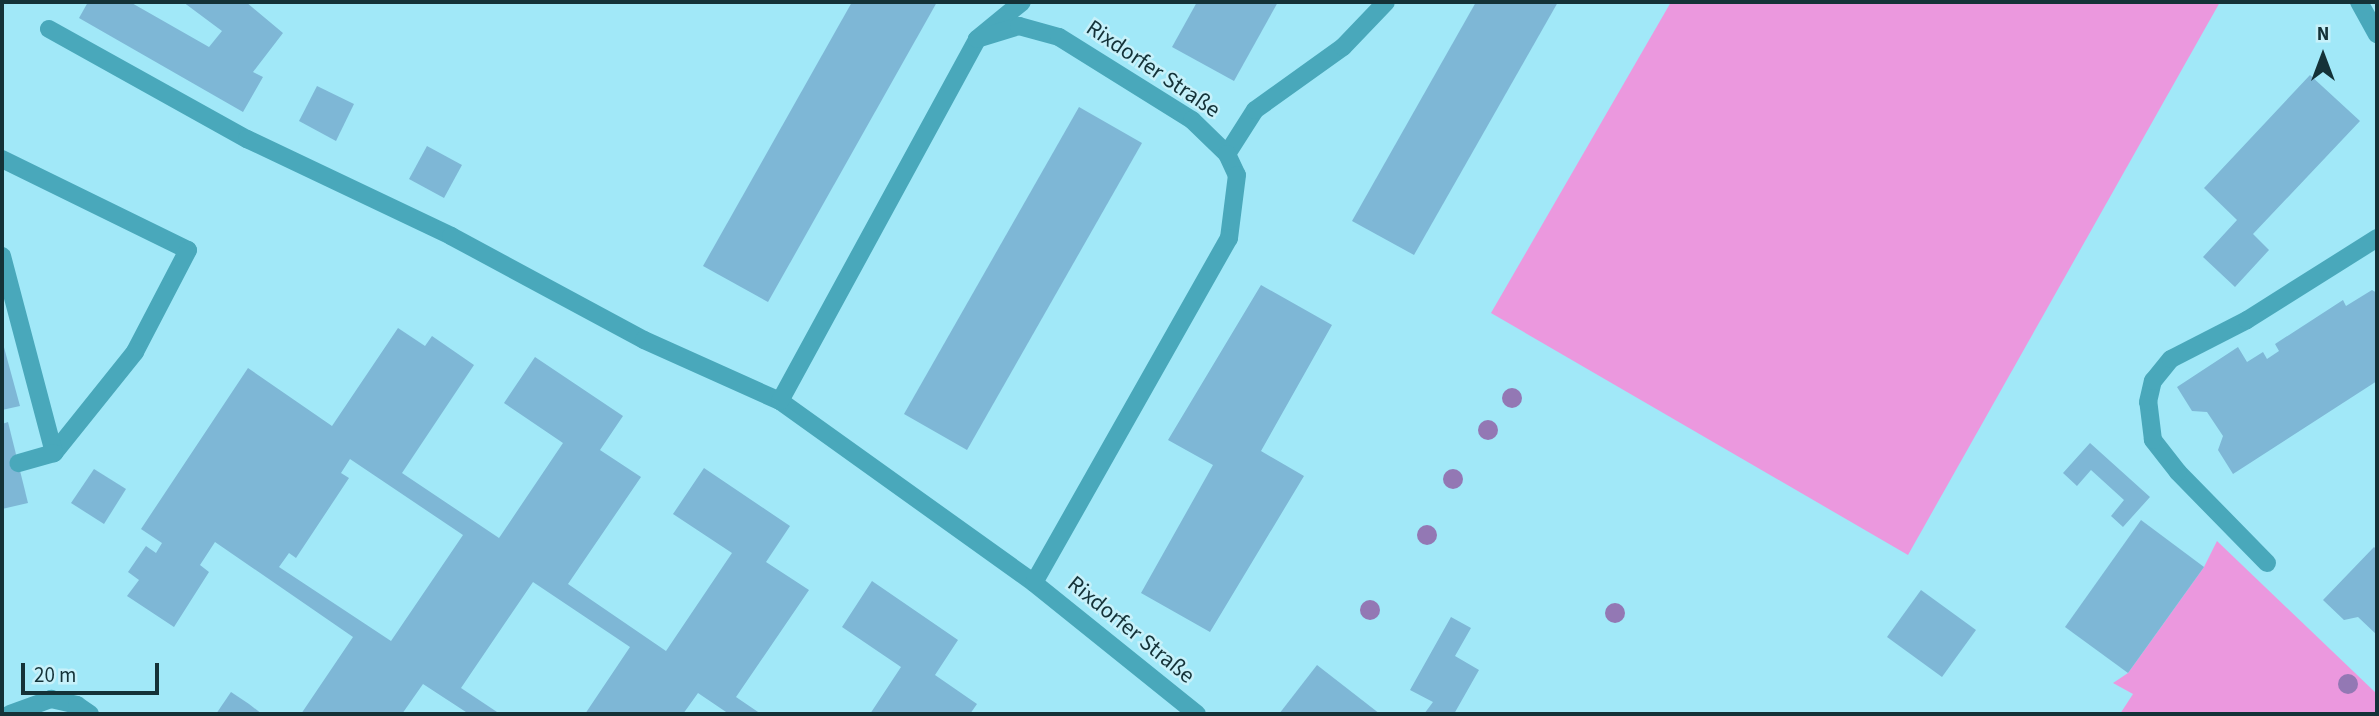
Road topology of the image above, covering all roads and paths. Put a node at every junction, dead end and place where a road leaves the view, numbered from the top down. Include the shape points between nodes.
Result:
1 (1022, 2) edge
2 (1386, 2) edge
3 (2359, 2) edge
4 (49, 29) dead end
5 (2377, 34) edge
6 (977, 39) junction
7 (1227, 154) junction
8 (2, 159) edge
9 (2377, 238) edge
10 (2, 256) edge
11 (780, 401) junction
12 (54, 453) junction
13 (18, 463) dead end
14 (2267, 564) dead end
15 (1034, 583) junction
16 (10, 714) edge
17 (90, 714) edge
18 (1197, 714) edge

1 - 6 street
2 - 7 street via 1343,47 1255,110
3 - 5 street
4 - 11 street, Rixdorfer Straße via 247,139 451,236 644,340
6 - 7 street, Rixdorfer Straße via 1019,26 1059,37 1192,120
6 - 11 street
7 - 15 street, Rixdorfer Straße via 1237,175 1229,238
8 - 12 street via 188,250 135,352
9 - 14 street via 2247,320 2171,359 2153,381 2148,402 2153,440
10 - 12 street
11 - 15 street, Rixdorfer Straße
12 - 13 street
15 - 18 street, Rixdorfer Straße
16 - 17 street via 51,699

